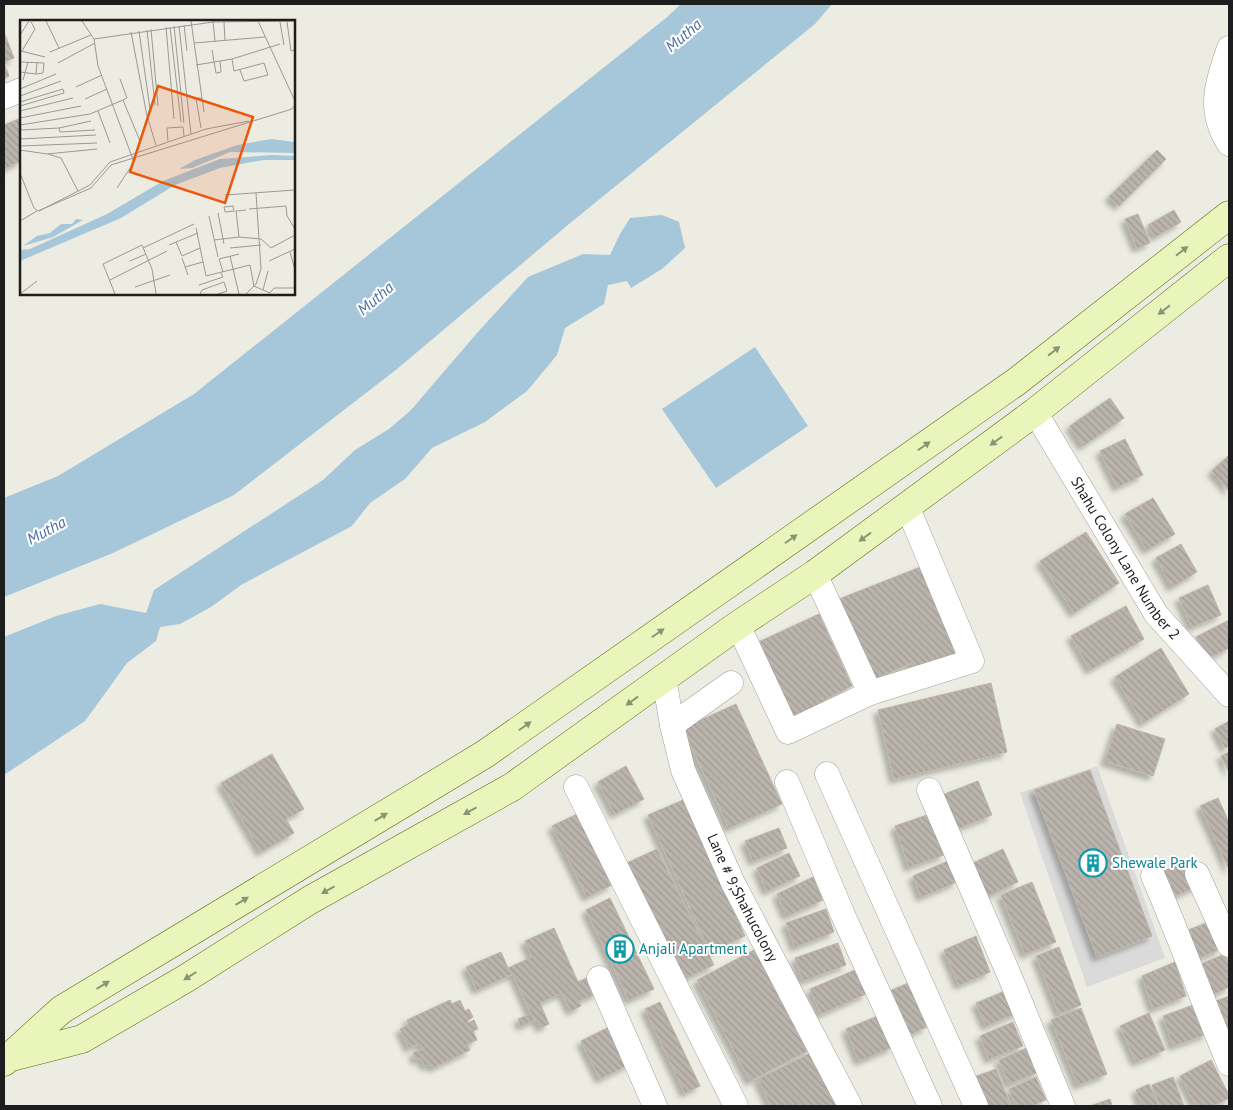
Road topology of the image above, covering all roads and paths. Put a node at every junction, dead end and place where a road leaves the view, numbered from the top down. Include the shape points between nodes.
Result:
1 (1229, 48) edge
2 (20, 90) edge
3 (4, 97) edge
4 (1229, 144) edge
5 (1229, 214) edge
6 (1229, 258) edge
7 (1035, 412) junction
8 (907, 506) junction
9 (814, 574) junction
10 (738, 625) junction
11 (664, 678) junction
12 (731, 683) dead end
13 (870, 693) junction
14 (1229, 696) edge
15 (672, 725) junction
16 (827, 774) dead end
17 (787, 782) dead end
18 (576, 787) dead end
19 (929, 790) dead end
20 (1197, 874) dead end
21 (1153, 876) dead end
22 (1229, 945) edge
23 (599, 978) dead end
24 (6, 1060) edge
25 (1229, 1064) edge
26 (655, 1106) edge
27 (736, 1106) edge
28 (850, 1106) edge
29 (930, 1106) edge
30 (976, 1106) edge
31 (1063, 1106) edge

1 - 4 street via 1215,97 1218,118
2 - 3 street
24 -> 5 street via 61,1010 485,754 1016,382
6 -> 7 street
7 -> 8 street
7 - 14 street, Shahu Colony Lane Number 2 via 1156,614
8 -> 9 street
8 - 13 street via 972,661
9 - 10 street
9 - 13 street
10 - 11 street
10 - 13 street via 788,732
11 - 15 street, Lane # 9;Shahucolony
11 -> 24 street via 512,787 310,900 82,1039
12 - 15 street
15 - 28 street, Lane # 9;Shahucolony via 683,770 733,883
16 - 30 street
17 - 29 street
18 - 27 street
19 - 31 street
20 - 22 street
21 - 25 street
23 - 26 street

